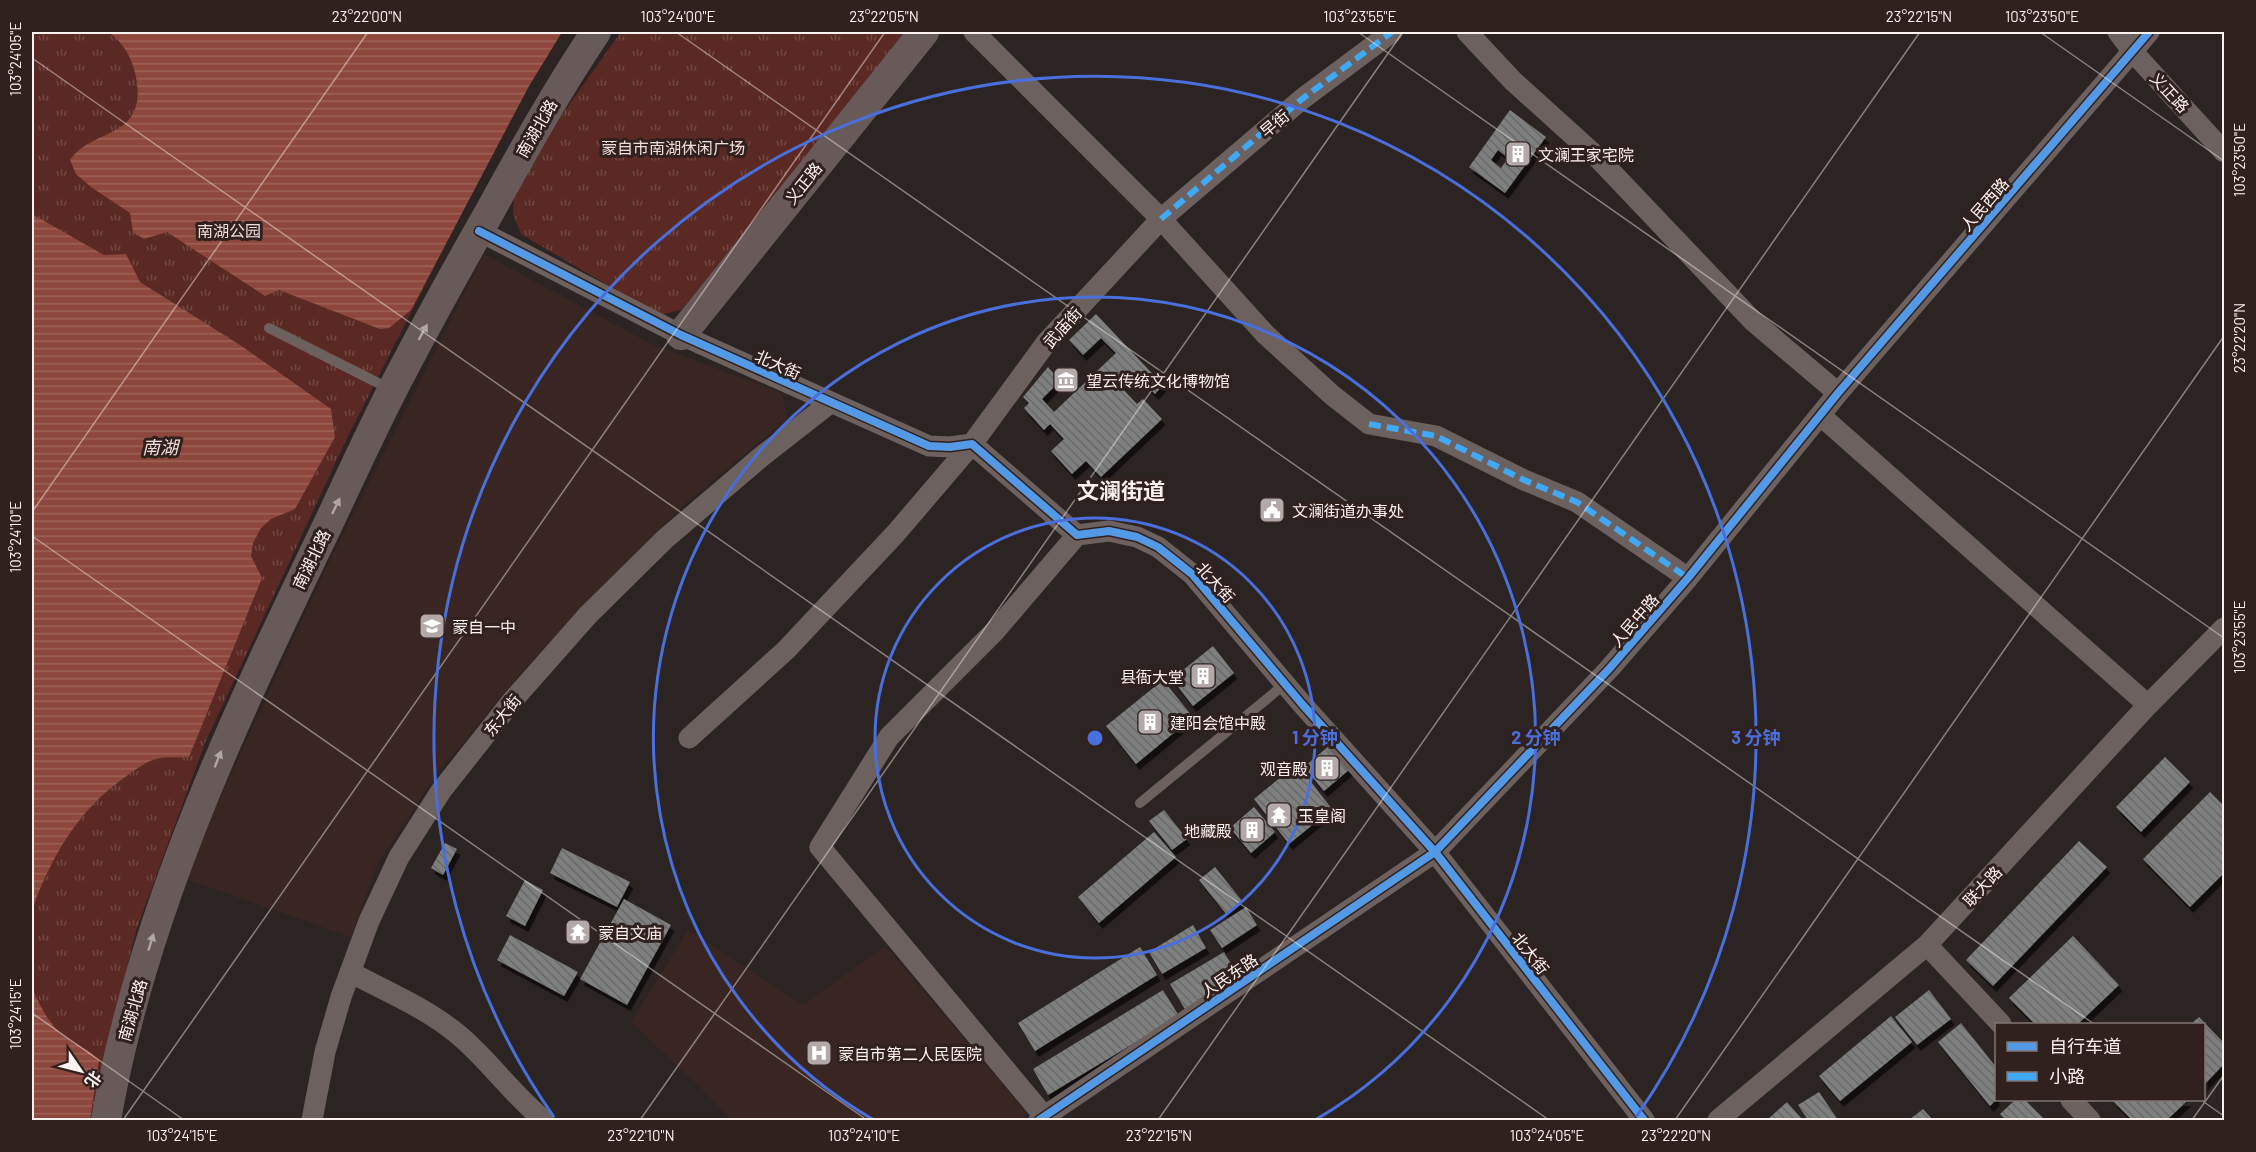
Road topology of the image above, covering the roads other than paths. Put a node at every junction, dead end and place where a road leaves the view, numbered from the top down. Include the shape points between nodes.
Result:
1 (596, 32) edge
2 (924, 32) edge
3 (974, 32) edge
4 (1392, 32) edge
5 (1467, 32) edge
6 (2118, 32) edge
7 (2149, 32) edge
8 (2133, 52) junction
9 (2224, 152) edge
10 (1161, 219) junction
11 (479, 231) junction
12 (269, 328) dead end
13 (681, 335) junction
14 (392, 390) junction
15 (1838, 393) junction
16 (830, 403) junction
17 (1820, 415) junction
18 (972, 444) junction
19 (1077, 535) junction
20 (1688, 578) junction
21 (2224, 628) edge
22 (1285, 684) junction
23 (2148, 705) junction
24 (689, 738) dead end
25 (1140, 803) dead end
26 (1435, 852) junction
27 (1927, 945) junction
28 (350, 972) junction
29 (2000, 1023) edge
30 (2072, 1101) edge
31 (1041, 1118) edge
32 (106, 1120) edge
33 (312, 1120) edge
34 (544, 1120) edge
35 (1644, 1120) edge
36 (1718, 1120) edge
37 (2090, 1120) edge

1 - 11 main road, 南湖北路 via 550,104
2 - 13 main road, 义正路
3 - 10 street
4 - 10 street, 早街 via 1302,99
5 - 15 street via 1513,81 1596,156 1753,321
6 - 8 street, 义正路
7 - 8 street, 人民西路
8 - 9 street, 义正路
8 - 15 street, 人民西路
10 - 18 street, 武庙街 via 1046,344
10 - 20 street via 1265,334 1369,424 1436,436 1577,502
11 - 13 street, 北大街
14 -> 11 main road, 南湖北路
12 - 14 lane
13 - 16 street, 北大街
32 -> 14 main road, 南湖北路 via 113,1079 157,922 218,759
15 - 17 street, 人民中路
16 - 18 street, 北大街 via 929,446
16 - 28 street, 东大街 via 665,538 588,615 512,701 441,791 399,857
17 - 20 street, 人民中路
17 - 23 street
18 - 19 street
18 - 24 street, 武庙街 via 896,533 786,650
19 - 22 street, 北大街 via 1109,531 1158,547 1192,574
19 - 31 street via 995,631 890,737 820,847
20 - 26 street, 人民中路 via 1609,669
21 - 23 street, 联大路
22 - 25 lane
22 - 26 street, 北大街
23 - 27 street, 联大路
26 - 31 street, 人民东路
26 - 35 street, 北大街
27 - 29 street
27 - 36 street, 联大路
28 - 33 street, 东大街 via 325,1052
28 - 34 street via 439,1020
30 - 37 street

